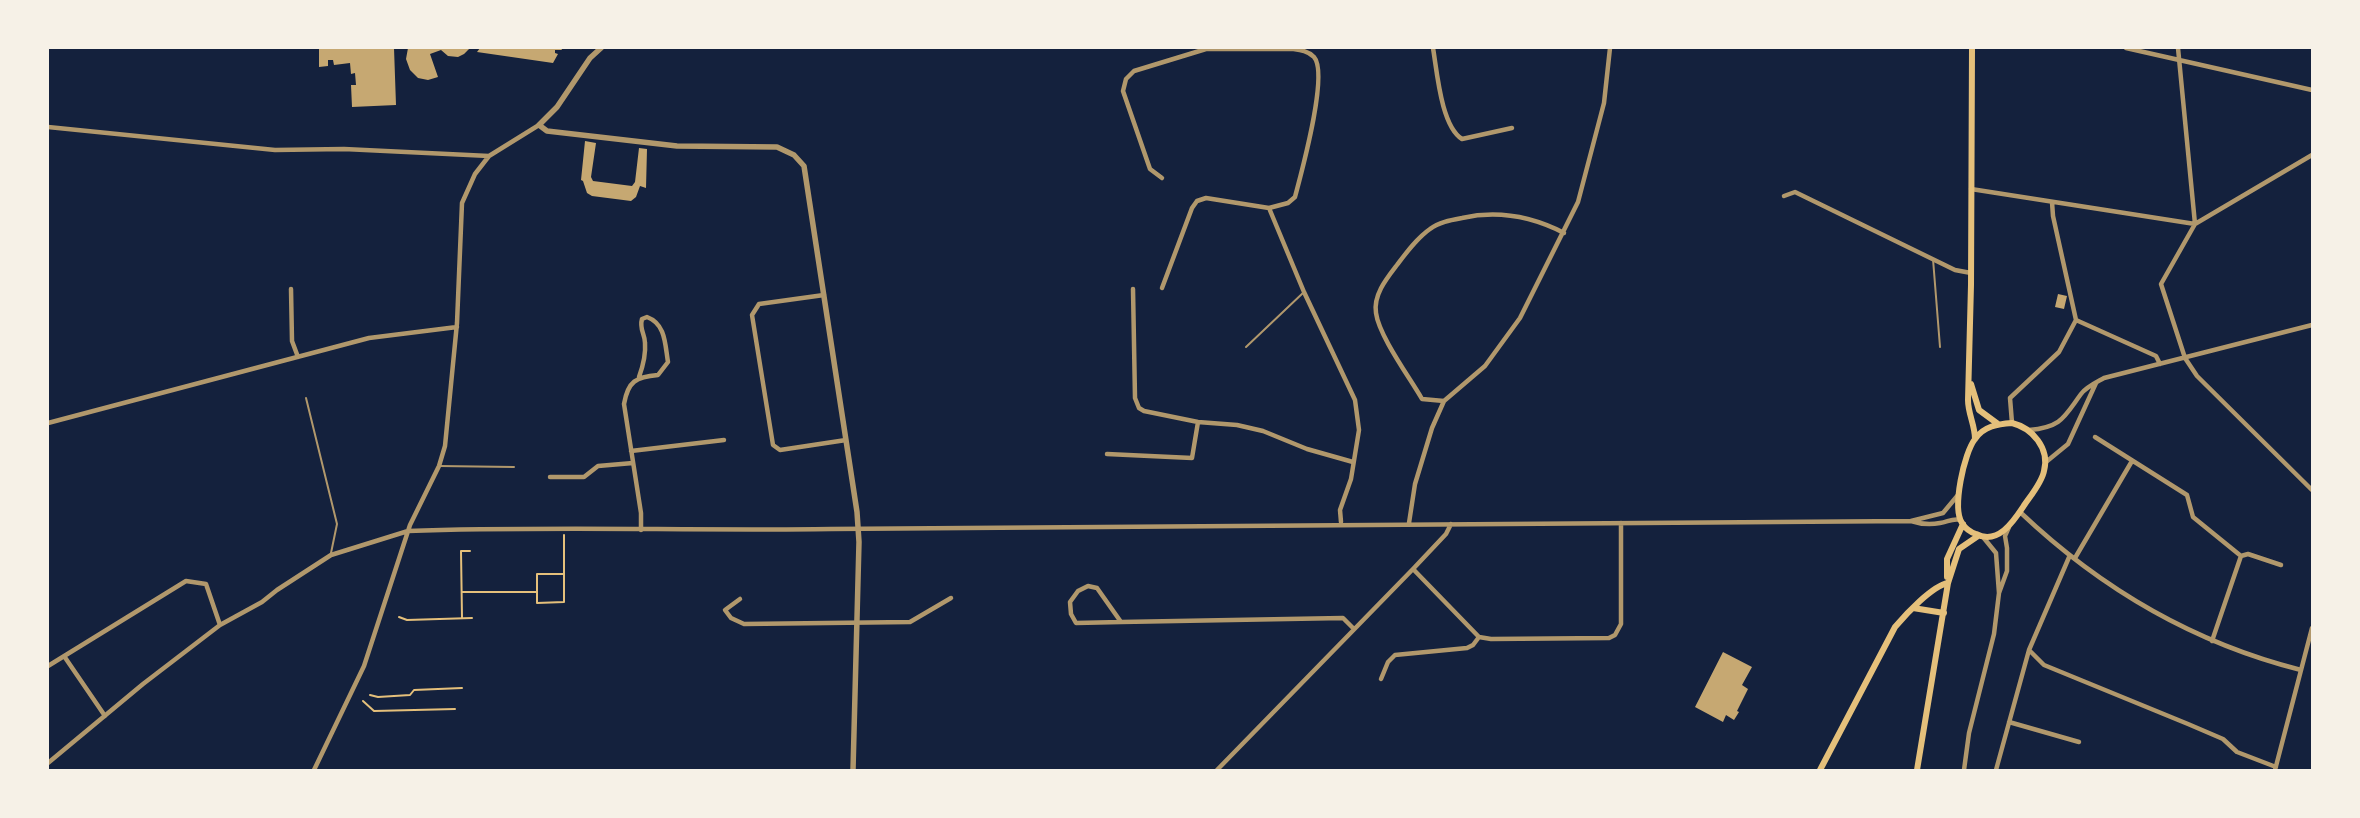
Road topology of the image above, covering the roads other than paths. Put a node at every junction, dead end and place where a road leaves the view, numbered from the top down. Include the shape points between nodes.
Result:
1 (601, 48) edge
2 (1433, 48) edge
3 (1610, 48) edge
4 (1972, 48) edge
5 (2126, 48) edge
6 (2178, 48) edge
7 (2179, 60) junction
8 (2312, 90) edge
9 (539, 125) junction
10 (48, 127) edge
11 (1512, 128) dead end
12 (2312, 155) edge
13 (489, 156) junction
14 (1162, 178) dead end
15 (1971, 189) junction
16 (1784, 196) dead end
17 (2052, 202) junction
18 (1269, 208) junction
19 (2195, 224) junction
20 (1564, 233) junction
21 (1933, 260) junction
22 (1971, 273) junction
23 (1162, 288) dead end
24 (291, 289) dead end
25 (1133, 289) dead end
26 (1304, 292) junction
27 (824, 295) junction
28 (2076, 320) junction
29 (2312, 325) edge
30 (457, 326) junction
31 (1246, 347) dead end
32 (1940, 347) dead end
33 (298, 357) junction
34 (2185, 358) junction
35 (2160, 364) junction
36 (639, 377) junction
37 (1970, 380) junction
38 (2096, 383) junction
39 (306, 398) dead end
40 (1444, 401) junction
41 (1198, 422) junction
42 (48, 423) edge
43 (2012, 423) junction
44 (1998, 424) junction
45 (2029, 430) junction
46 (2095, 437) dead end
47 (1975, 439) junction
48 (724, 440) dead end
49 (846, 440) junction
50 (631, 451) junction
51 (1107, 454) dead end
52 (2132, 461) junction
53 (1353, 462) junction
54 (2046, 462) junction
55 (633, 463) junction
56 (439, 466) junction
57 (514, 466) dead end
58 (550, 477) dead end
59 (2312, 490) edge
60 (1960, 492) junction
61 (2020, 512) junction
62 (1910, 521) junction
63 (1342, 522) junction
64 (1962, 522) junction
65 (1409, 523) junction
66 (1621, 523) junction
67 (1451, 524) junction
68 (2010, 526) junction
69 (858, 528) junction
70 (641, 530) junction
71 (408, 531) junction
72 (1981, 536) junction
73 (331, 556) junction
74 (2072, 556) junction
75 (2241, 556) junction
76 (2281, 564) dead end
77 (1413, 569) junction
78 (1948, 583) junction
79 (1999, 593) junction
80 (951, 598) dead end
81 (740, 599) dead end
82 (1913, 608) junction
83 (1944, 613) junction
84 (857, 622) junction
85 (1121, 622) junction
86 (220, 625) junction
87 (2312, 628) edge
88 (1354, 629) junction
89 (1479, 636) junction
90 (2212, 641) junction
91 (2029, 650) junction
92 (64, 656) junction
93 (48, 666) edge
94 (2301, 670) junction
95 (1381, 679) dead end
96 (105, 716) junction
97 (2009, 722) junction
98 (2079, 742) dead end
99 (48, 763) edge
100 (2275, 769) edge
101 (314, 770) edge
102 (853, 770) edge
103 (1217, 770) edge
104 (1820, 770) edge
105 (1917, 770) edge
106 (1964, 770) edge
107 (1996, 770) edge

1 - 9 street via 590,58 557,107
2 - 11 street via 1448,124 1456,135 1462,139
3 - 20 street via 1604,103 1578,202
4 - 15 main road
5 - 7 street
6 - 7 street
7 - 8 street
7 - 19 street
9 - 13 street
9 - 27 street via 546,131 598,138 677,146 777,147 794,154 805,172
10 - 13 street via 275,150 344,149
12 - 19 street
13 - 30 street via 475,174 462,204
14 - 18 street via 1150,168 1123,91 1126,79 1134,71 1206,49 1306,51 1315,58 1319,71 1311,135 1295,197 1288,203
15 - 17 street
15 - 22 main road
16 - 21 street via 1795,192
17 - 19 street
17 - 28 street
18 - 23 street via 1206,198 1197,201
18 - 26 street
19 - 34 street via 2161,284
20 - 40 street via 1520,318 1486,366
20 - 40 street via 1546,223 1504,213 1444,221 1430,229 1386,280 1376,301 1381,329 1422,399
21 - 22 street
21 - 32 lane
22 - 37 main road
24 - 33 street via 292,341
25 - 41 street via 1135,398 1139,408 1149,413
26 - 31 lane
26 - 53 street via 1355,400 1359,430
27 - 49 street
27 - 49 street via 759,304 752,315 773,445 780,450
28 - 35 street via 2156,356
28 - 43 street via 2059,352 2010,398
29 - 34 street
30 - 33 street via 369,338
30 - 56 street via 449,425
33 - 42 street
34 - 35 street
34 - 59 street via 2197,376
35 - 38 street via 2104,378
36 - 36 street via 658,375 668,362 663,330 647,317 640,325 646,341
36 - 50 street via 630,387 624,404
37 - 44 main road via 1979,410
37 - 47 main road via 1968,406
38 - 45 street via 2082,392 2061,422
38 - 54 street via 2068,444
39 - 73 lane via 337,524
40 - 65 street via 1415,484
41 - 51 street via 1192,458
41 - 53 street via 1263,431 1307,449
43 - 44 main road
43 - 45 main road
44 - 47 main road
45 - 54 main road via 2038,441
46 - 52 street
47 - 60 main road via 1969,451
48 - 50 street
49 - 69 street
50 - 55 street
52 - 74 street
52 - 75 street via 2188,495 2193,516
53 - 63 street via 1351,479 1340,510
54 - 61 main road via 2039,482
55 - 58 street via 598,466 584,477
55 - 70 street
56 - 57 lane
56 - 71 street
60 - 62 street via 1943,513
60 - 64 main road via 1957,508
61 - 68 main road
61 - 74 street
62 - 64 street via 1942,523 1954,519
62 - 66 street
63 - 65 street
63 - 69 street
64 - 72 main road
64 - 78 main road via 1947,559
65 - 67 street
66 - 67 street
66 - 89 street via 1621,624 1615,635 1609,638 1549,639
67 - 77 street via 1446,534
68 - 72 main road via 1995,536
68 - 79 street via 2005,536 2007,570
69 - 70 street
69 - 84 street
70 - 71 street
71 - 73 street
71 - 101 street via 364,666
72 - 78 main road via 1959,550
72 - 79 street via 1996,553
73 - 86 street via 262,602
74 - 90 street via 2134,600
74 - 91 street
75 - 76 street via 2248,554
75 - 90 street
77 - 88 street
77 - 89 street
78 - 82 main road via 1939,585
78 - 83 main road
79 - 106 street via 1994,634 1969,732
80 - 84 street via 910,622
81 - 84 street via 725,610 731,618 744,624
82 - 83 main road
82 - 104 main road via 1892,633
83 - 105 main road
84 - 102 street
85 - 85 street via 1076,623 1070,602 1078,591 1088,586 1097,588
85 - 88 street via 1343,618
86 - 92 street via 206,584 186,581
86 - 96 street
87 - 94 street
88 - 103 street
89 - 95 street via 1467,648 1395,655 1388,662
90 - 94 street via 2268,662
91 - 97 street
91 - 100 street via 2044,665 2223,739 2237,752
92 - 93 street
92 - 96 street
94 - 100 street
96 - 99 street
97 - 98 street
97 - 107 street

